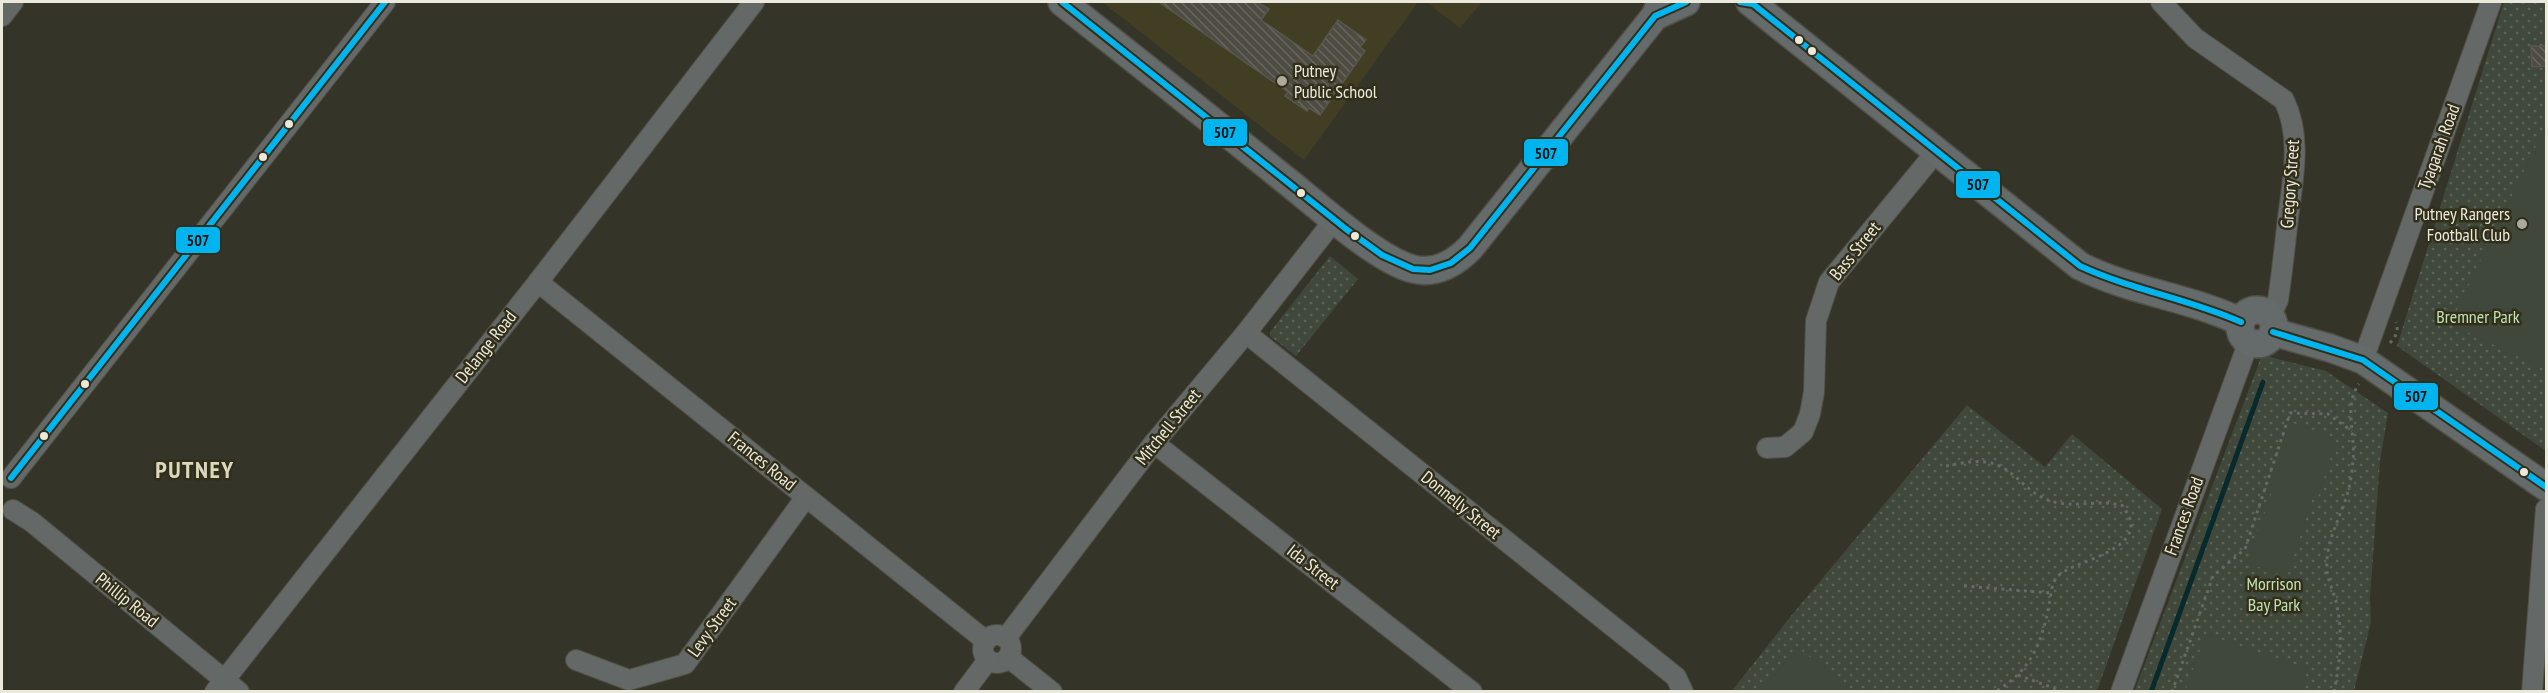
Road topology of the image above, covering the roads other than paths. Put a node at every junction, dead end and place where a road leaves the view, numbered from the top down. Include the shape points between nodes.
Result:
1 (13, 2) edge
2 (385, 2) edge
3 (754, 2) edge
4 (1062, 2) edge
5 (1686, 2) edge
6 (1748, 2) edge
7 (2161, 2) edge
8 (2491, 2) edge
9 (1658, 9) edge
10 (2, 16) edge
11 (1936, 152) junction
12 (1335, 219) junction
13 (538, 282) junction
14 (2258, 328) junction
15 (1246, 333) junction
16 (2363, 360) junction
17 (1154, 443) junction
18 (1767, 448) dead end
19 (6, 476) edge
20 (2547, 487) edge
21 (806, 497) junction
22 (2547, 509) edge
23 (7, 514) edge
24 (1007, 648) junction
25 (987, 650) junction
26 (576, 660) dead end
27 (1679, 684) edge
28 (226, 688) edge
29 (964, 692) edge
30 (1052, 692) edge
31 (1472, 692) edge
32 (2121, 692) edge
33 (2532, 692) edge

1 - 10 street
2 - 19 street
3 - 13 street, Delange Road
4 - 12 street
5 - 9 street
6 - 11 street
7 - 14 street, Gregory Street via 2195,38 2284,100 2290,113 2295,161 2278,300
8 - 16 street, Tyagarah Road
9 - 12 street via 1460,258 1434,270 1395,264
11 - 14 street via 2080,266 2117,283 2220,312
11 - 18 street, Bass Street via 1829,282 1816,321 1810,414 1803,432 1785,447
12 - 15 street, Mitchell Street
13 - 21 street, Frances Road
13 - 28 street, Delange Road
14 - 16 street
14 - 32 street, Frances Road
15 - 17 street, Mitchell Street
15 - 27 street, Donnelly Street
16 - 20 street
17 - 24 street, Mitchell Street
17 - 31 street, Ida Street
19 - 23 street via 18,490 16,504
21 - 25 street, Frances Road
21 - 26 street, Levy Street via 685,664 629,680
22 - 33 street
23 - 28 street, Phillip Road via 32,522
24 - 25 street via 998,635
24 - 30 street
25 - 29 street

